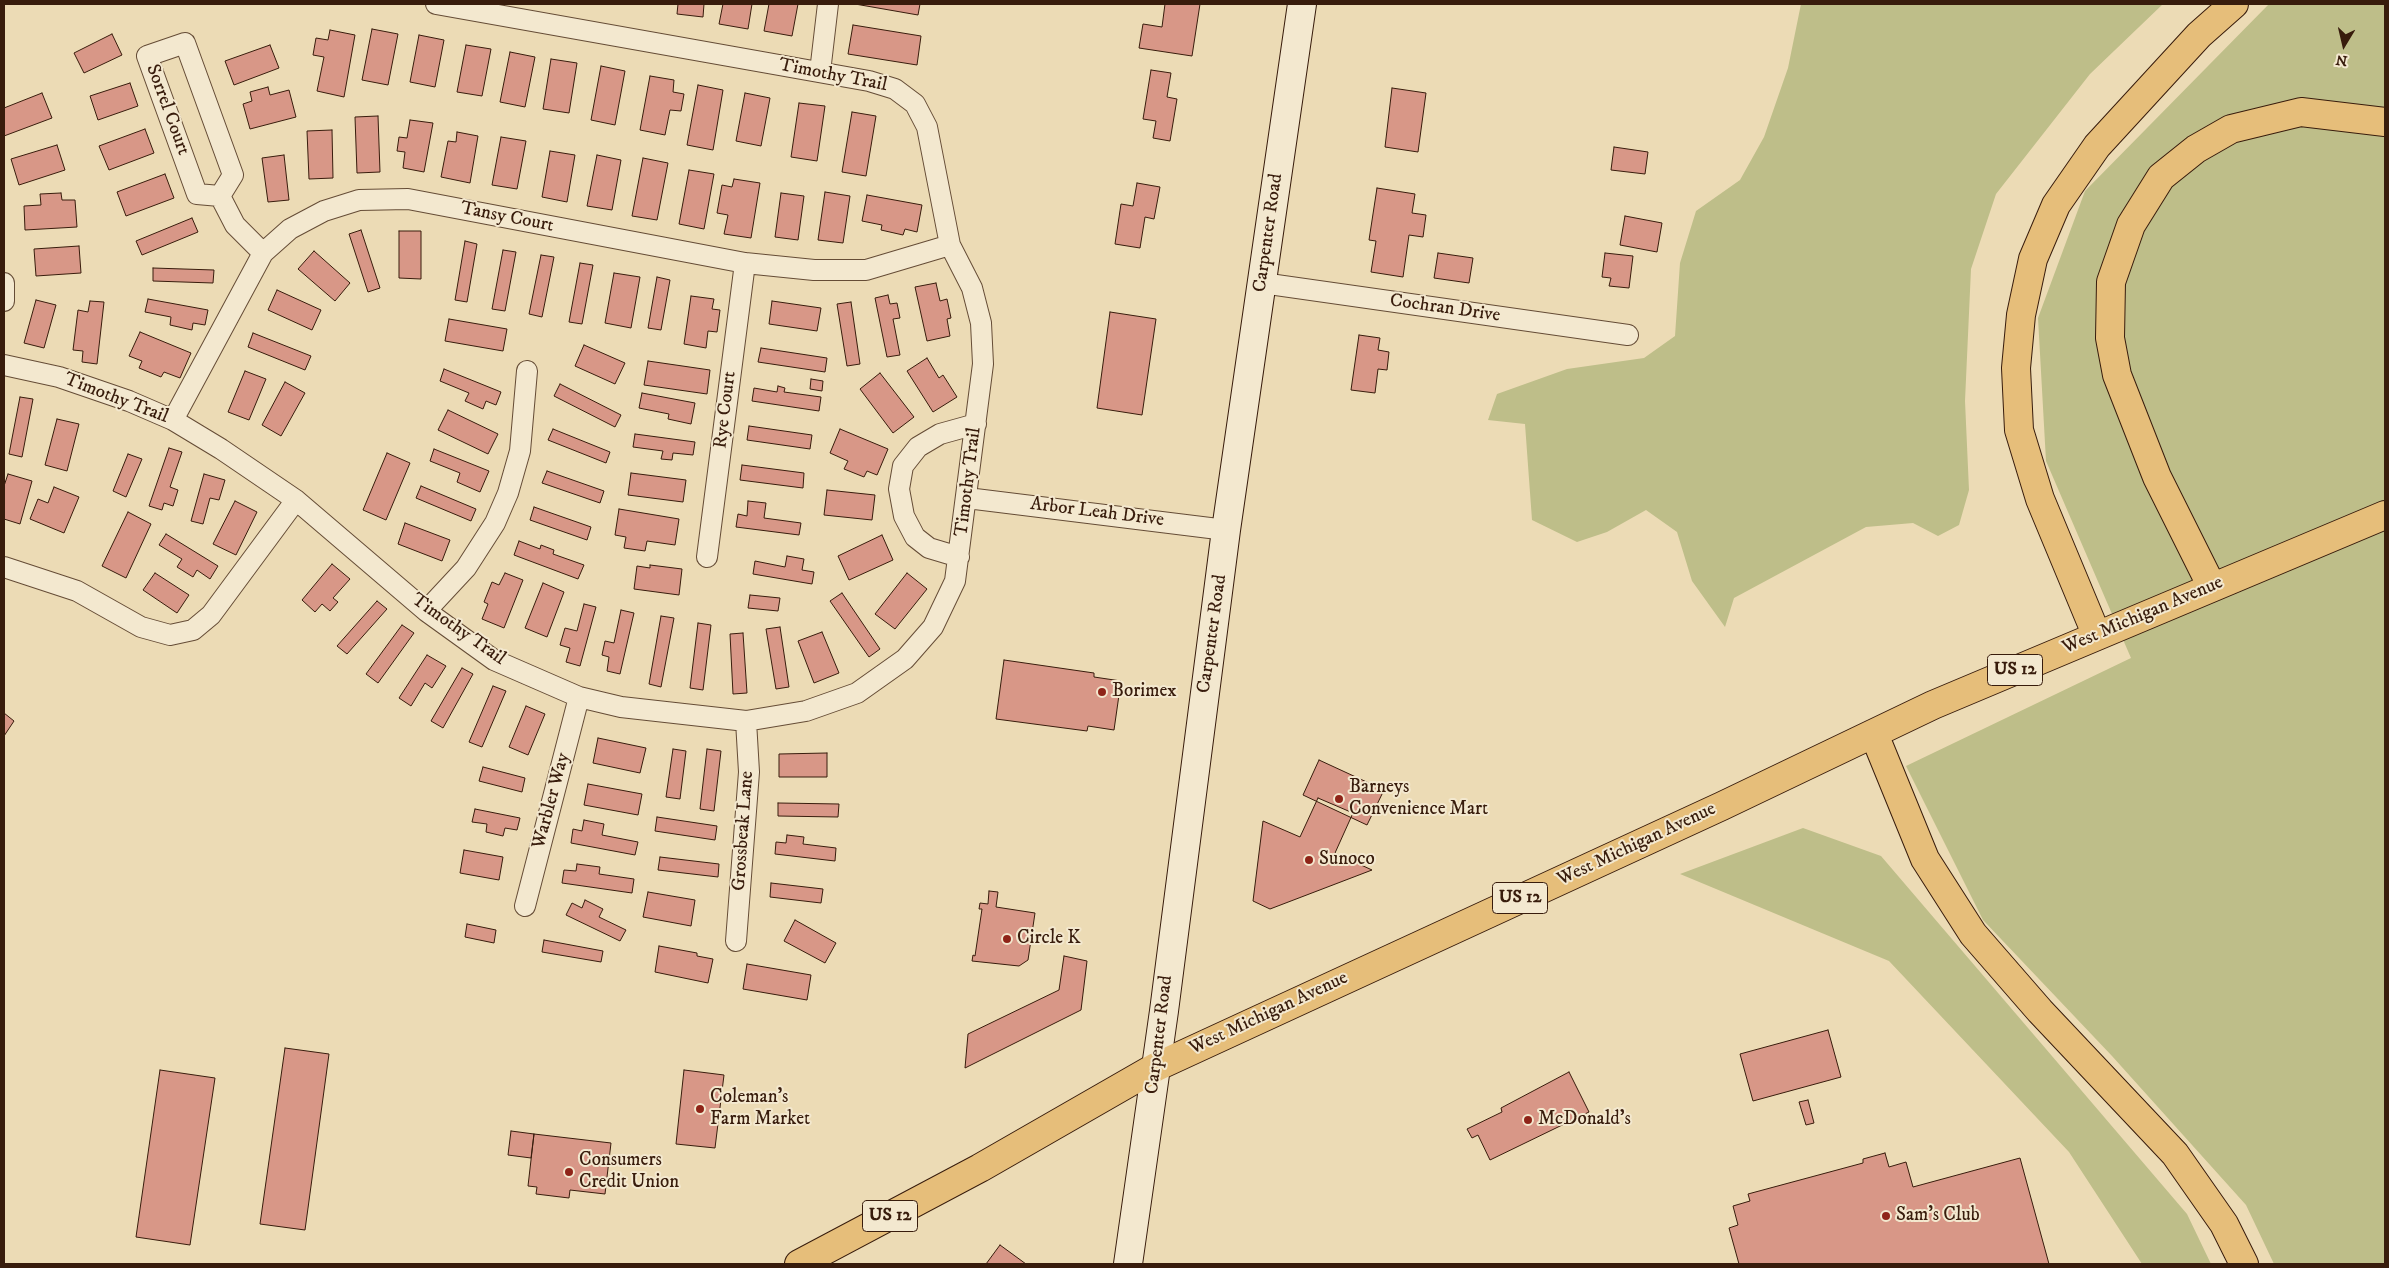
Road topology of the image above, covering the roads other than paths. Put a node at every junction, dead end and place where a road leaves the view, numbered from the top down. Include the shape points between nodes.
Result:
1 (436, 4) edge
2 (828, 4) edge
3 (1302, 4) edge
4 (2234, 4) edge
5 (495, 9) edge
6 (820, 72) junction
7 (2385, 122) edge
8 (220, 196) junction
9 (950, 245) junction
10 (263, 253) junction
11 (744, 263) junction
12 (1262, 283) junction
13 (4, 284) edge
14 (4, 301) edge
15 (1628, 335) dead end
16 (4, 365) edge
17 (528, 371) dead end
18 (173, 420) junction
19 (976, 424) junction
20 (967, 498) junction
21 (296, 500) junction
22 (2385, 515) edge
23 (1226, 530) junction
24 (960, 556) junction
25 (707, 557) dead end
26 (4, 567) edge
27 (2212, 588) junction
28 (426, 611) junction
29 (2097, 636) junction
30 (579, 697) junction
31 (746, 721) junction
32 (1874, 734) junction
33 (525, 906) dead end
34 (736, 941) dead end
35 (1156, 1067) junction
36 (799, 1264) edge
37 (1128, 1264) edge
38 (2244, 1264) edge

1 - 5 street, Timothy Trail
2 - 6 street
3 - 12 main road, Carpenter Road
4 - 29 highway via 2199,35 2097,146 2056,204 2034,259 2021,315 2016,368 2020,430 2040,499
5 - 6 street, Timothy Trail
6 - 9 street, Timothy Trail via 895,89 915,104 927,127
7 - 27 highway via 2301,112 2231,129 2196,149 2161,177 2131,225 2111,282 2110,338 2117,376 2158,477
8 - 8 street, Sorrel Court via 233,175 186,43 147,56 197,194
8 - 10 street via 236,225
9 - 11 street, Tansy Court via 866,270 814,270
9 - 19 street, Timothy Trail via 972,288 981,324 983,364
10 - 11 street, Tansy Court via 290,229 324,210 359,200 408,199
10 - 18 street, Tansy Court
11 - 25 street, Rye Court
12 - 15 street, Cochran Drive
12 - 23 main road, Carpenter Road
13 - 14 street
16 - 18 street, Timothy Trail via 59,377
17 - 28 street via 520,450 495,524 466,568
18 - 21 street, Timothy Trail
19 - 20 street, Timothy Trail
19 - 24 street via 940,434 918,447 903,466 899,489 904,516 915,537 930,548
20 - 23 street, Arbor Leah Drive
20 - 24 street, Timothy Trail
21 - 26 street via 211,615 192,630 170,635 141,627 77,591
21 - 28 street, Timothy Trail
22 - 27 highway, West Michigan Avenue / US 12
23 - 35 main road, Carpenter Road
24 - 31 street, Timothy Trail via 955,581 933,627 905,659 857,693 806,710
27 - 29 highway, West Michigan Avenue / US 12
28 - 30 street, Timothy Trail via 494,660
29 - 32 highway, West Michigan Avenue / US 12 via 1933,705
30 - 31 street, Timothy Trail via 621,707
30 - 33 street, Warbler Way
31 - 34 street, Grossbeak Lane via 749,772
32 - 35 highway, West Michigan Avenue / US 12
32 - 38 highway via 1925,859 1973,934 2040,1011 2175,1154 2224,1224
35 - 36 highway, West Michigan Avenue / US 12 via 980,1168
35 - 37 main road, Carpenter Road

